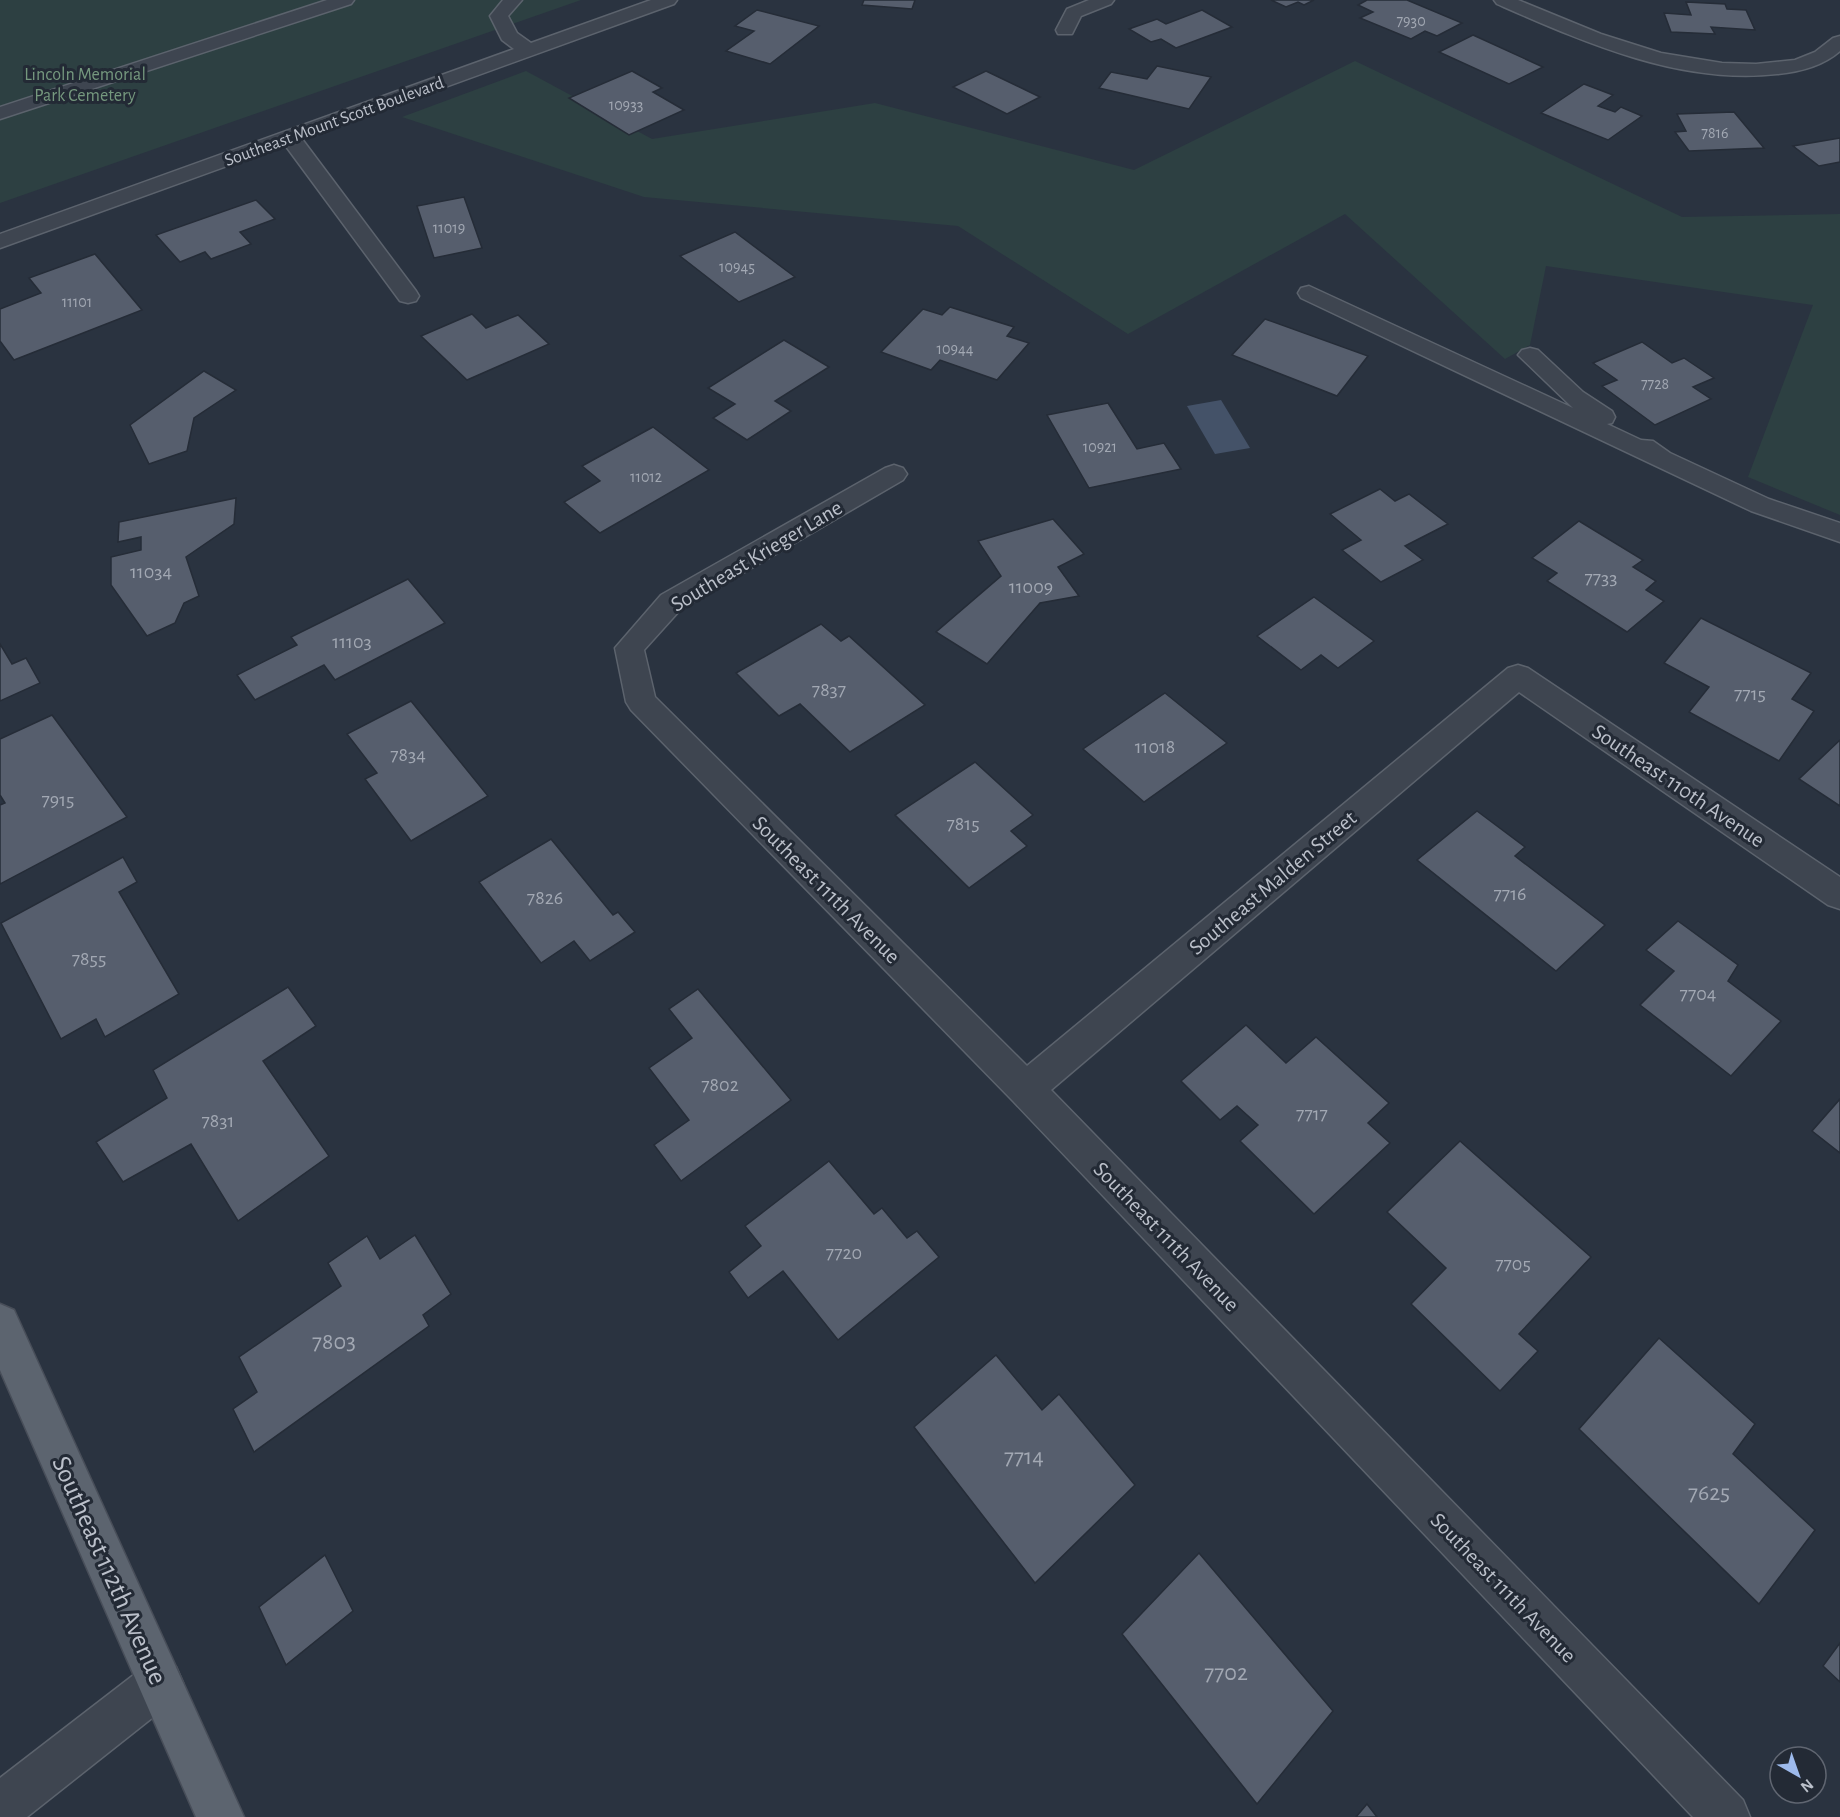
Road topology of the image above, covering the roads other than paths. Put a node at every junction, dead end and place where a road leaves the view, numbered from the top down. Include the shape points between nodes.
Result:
1 (345, 0) edge
2 (513, 0) edge
3 (668, 0) edge
4 (1105, 0) edge
5 (1503, 0) edge
6 (1065, 30) dead end
7 (1840, 42) edge
8 (529, 51) junction
9 (0, 113) edge
10 (290, 137) junction
11 (0, 241) edge
12 (1309, 293) dead end
13 (408, 296) dead end
14 (1530, 355) dead end
15 (1661, 459) junction
16 (894, 474) dead end
17 (1840, 533) edge
18 (629, 648) joint
19 (1518, 676) joint
20 (1840, 895) edge
21 (1026, 1089) junction
22 (0, 1324) edge
23 (160, 1683) junction
24 (0, 1808) edge
25 (220, 1817) edge
26 (1726, 1817) edge

1 - 9 street
2 - 8 street via 499,16 509,36
3 - 8 street, Southeast Mount Scott Boulevard
4 - 6 street via 1073,13
5 - 7 street via 1613,46 1659,60 1735,70 1798,66 1823,56
8 - 10 street, Southeast Mount Scott Boulevard
10 - 11 street, Southeast Mount Scott Boulevard
10 - 13 street
12 - 15 street
14 - 15 street via 1574,397
15 - 17 street via 1760,505
16 - 18 street, Southeast Krieger Lane via 671,602
18 - 21 street, Southeast 111th Avenue via 641,702
19 - 20 street, Southeast 110th Avenue
19 - 21 street, Southeast Malden Street
21 - 26 street, Southeast 111th Avenue
22 - 23 main road, Southeast 112th Avenue
23 - 24 street
23 - 25 main road, Southeast 112th Avenue

